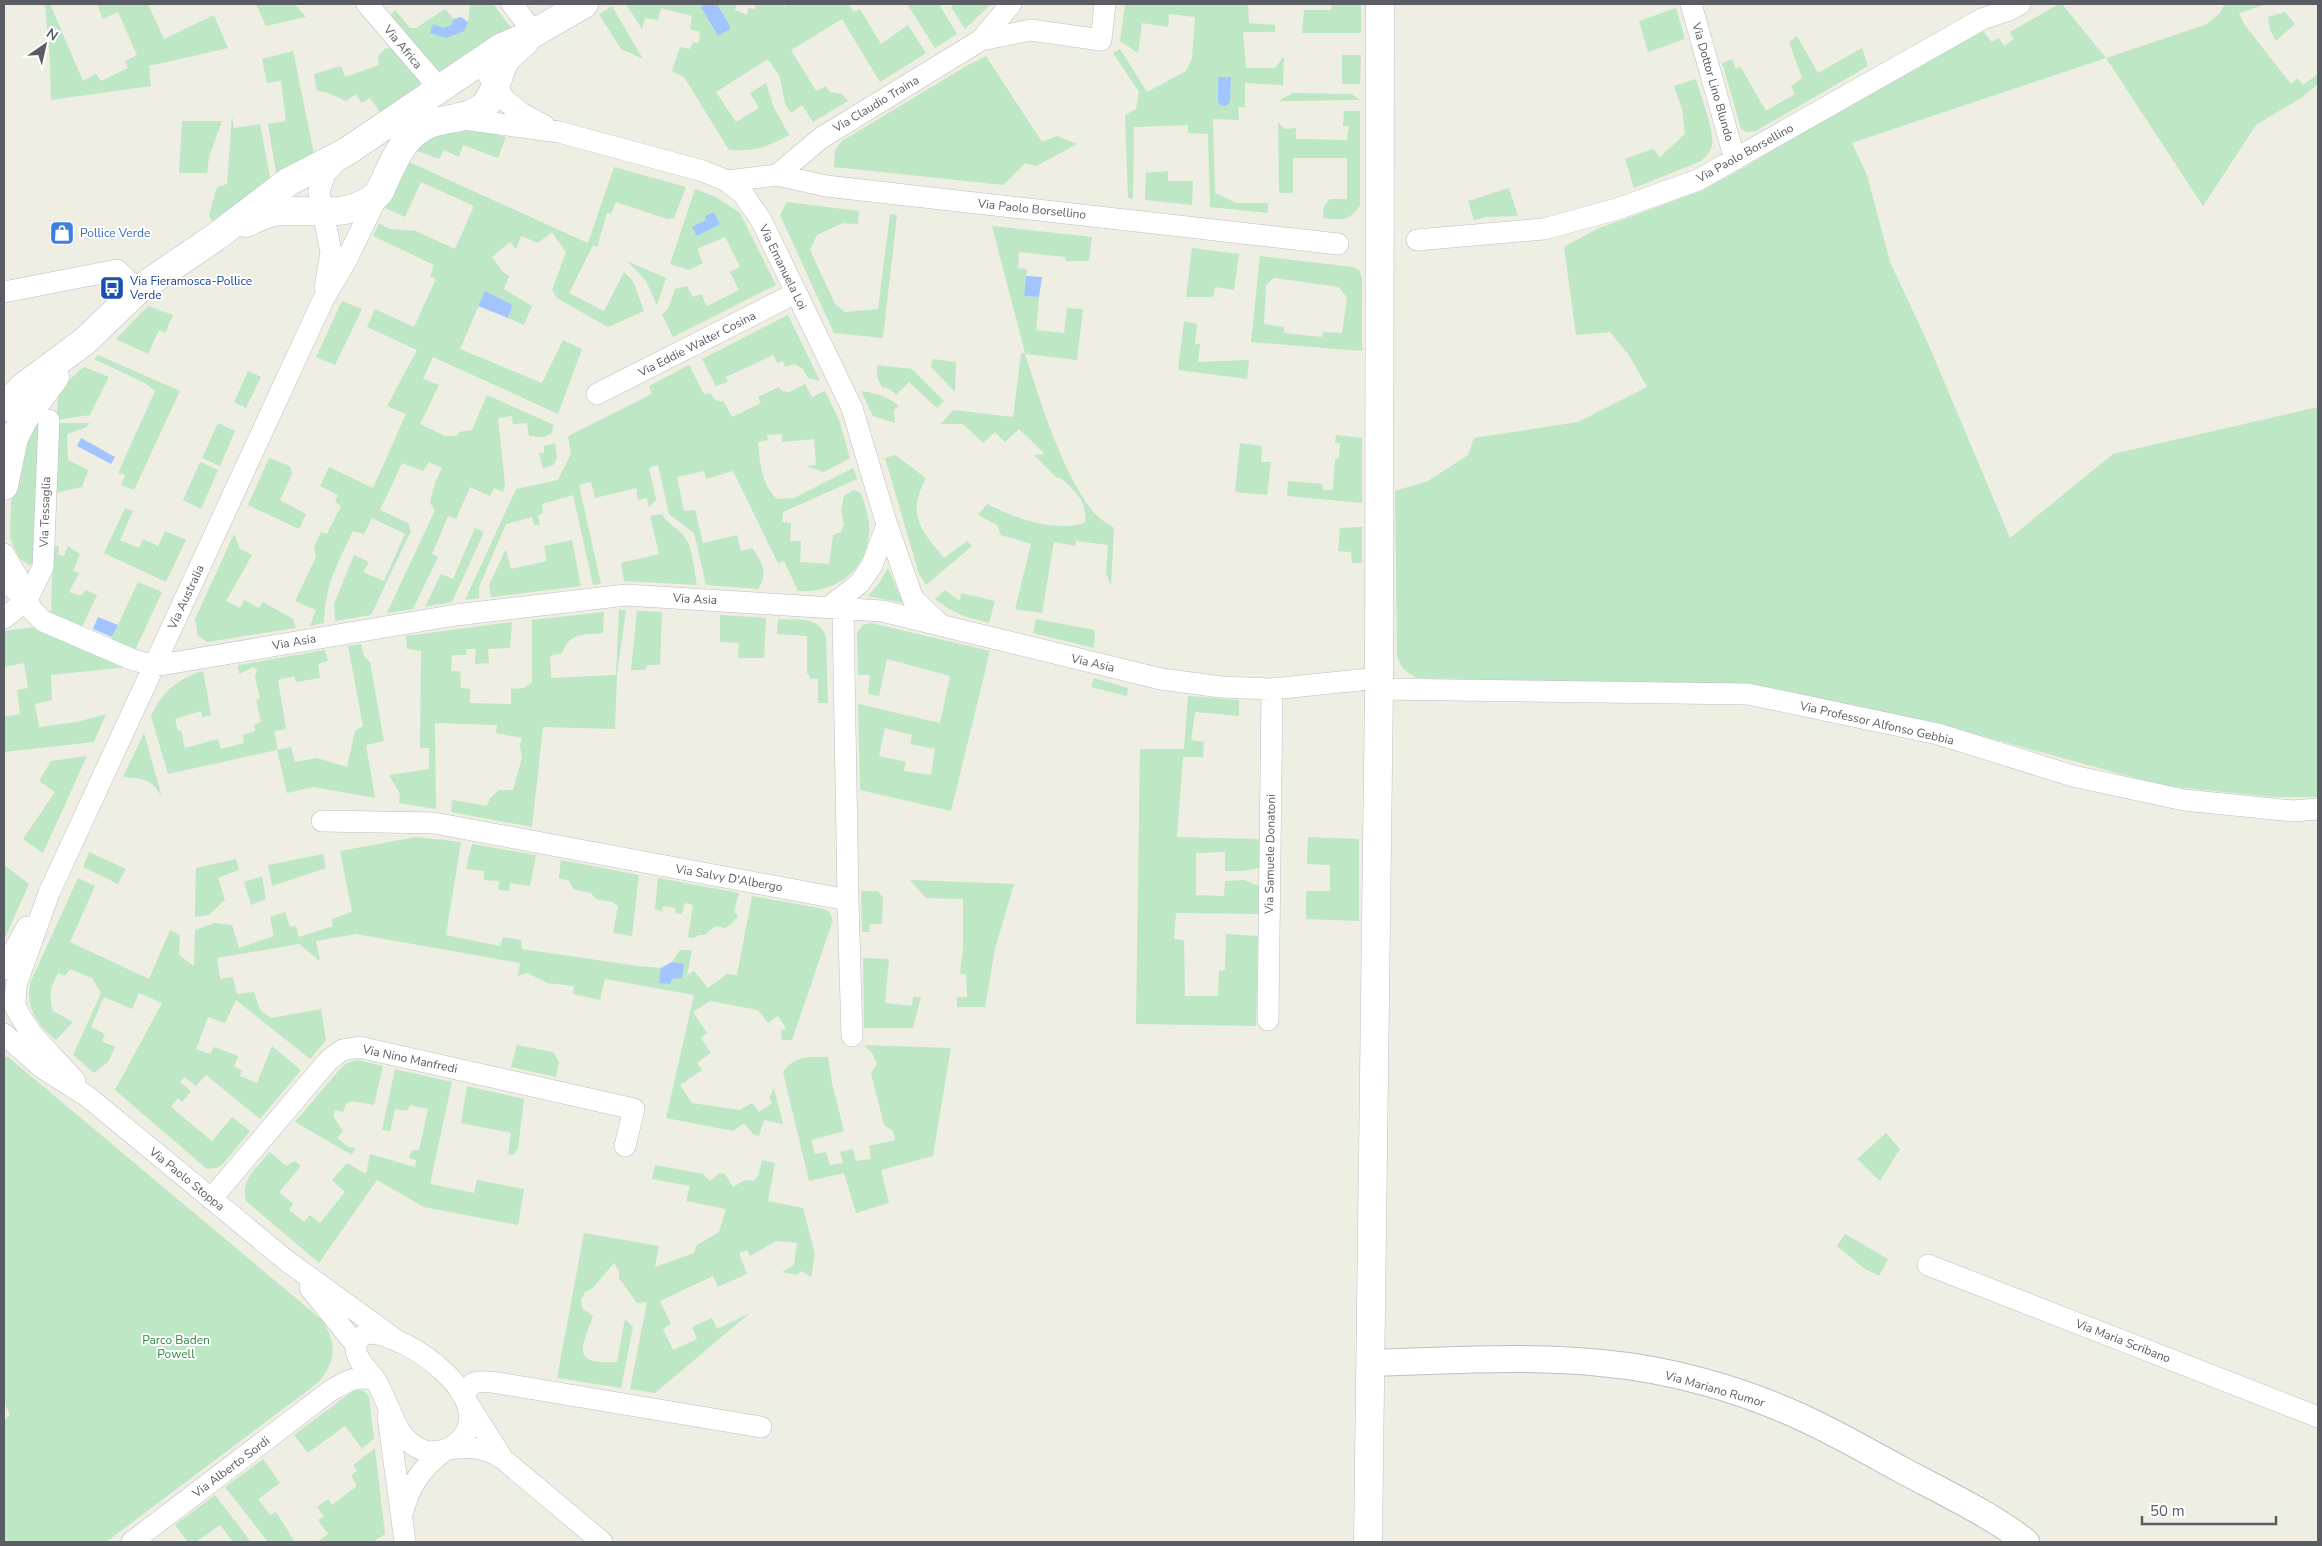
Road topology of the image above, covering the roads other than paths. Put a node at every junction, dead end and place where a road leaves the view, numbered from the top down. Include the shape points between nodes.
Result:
1 (367, 4) edge
2 (512, 4) edge
3 (584, 4) edge
4 (1011, 4) edge
5 (1106, 4) edge
6 (1380, 4) edge
7 (1691, 4) edge
8 (2020, 4) edge
9 (534, 33) junction
10 (981, 40) junction
11 (469, 69) junction
12 (495, 84) junction
13 (440, 90) junction
14 (456, 118) junction
15 (559, 132) junction
16 (346, 152) junction
17 (1735, 160) junction
18 (777, 176) junction
19 (726, 181) junction
20 (379, 193) junction
21 (276, 212) junction
22 (323, 213) junction
23 (217, 236) junction
24 (1417, 240) dead end
25 (329, 242) junction
26 (1338, 244) dead end
27 (138, 290) junction
28 (4, 292) edge
29 (796, 293) junction
30 (323, 300) junction
31 (84, 341) junction
32 (597, 394) dead end
33 (4, 407) edge
34 (49, 420) dead end
35 (4, 486) edge
36 (887, 525) junction
37 (4, 554) edge
38 (4, 580) edge
39 (27, 600) junction
40 (836, 608) junction
41 (4, 618) edge
42 (943, 627) junction
43 (154, 666) junction
44 (1379, 684) junction
45 (1272, 689) junction
46 (2318, 809) edge
47 (322, 821) dead end
48 (49, 893) junction
49 (848, 900) junction
50 (4, 969) edge
51 (7, 1016) edge
52 (1268, 1020) dead end
53 (852, 1036) dead end
54 (88, 1097) junction
55 (625, 1146) dead end
56 (212, 1198) junction
57 (287, 1261) junction
58 (1928, 1265) dead end
59 (356, 1346) junction
60 (407, 1346) junction
61 (1371, 1363) junction
62 (376, 1381) junction
63 (498, 1383) junction
64 (330, 1391) junction
65 (466, 1399) junction
66 (386, 1402) junction
67 (2318, 1417) edge
68 (761, 1427) dead end
69 (447, 1450) junction
70 (503, 1459) junction
71 (402, 1517) junction
72 (132, 1542) edge
73 (405, 1542) edge
74 (602, 1542) edge
75 (1368, 1542) edge
76 (2026, 1542) edge

1 - 13 street, Via Africa
2 - 9 street
3 - 9 main road
4 - 10 street, Via Claudio Traina
5 - 10 street, Via Claudio Traina via 1101,40 1031,30
6 - 44 main road
7 - 17 street, Via Dottor Lino Blundo
8 - 17 street, Via Paolo Borsellino via 1982,19
9 - 11 main road via 500,48
9 - 12 main road via 506,60
10 - 18 street, Via Claudio Traina via 820,138
11 - 12 street via 480,71
11 - 13 main road
12 - 14 main road via 492,97 484,107
12 - 15 street via 505,100 521,113
13 - 16 main road
14 - 15 street
14 - 20 main road via 421,127 409,137
15 - 19 street, Via Emanuela Loi via 703,171
16 - 22 street via 325,173 321,183 319,192
16 - 23 main road via 288,182
17 - 24 street, Via Paolo Borsellino via 1698,180 1640,201 1544,229
18 - 19 street, Via Paolo Borsellino
18 - 26 street, Via Paolo Borsellino via 826,186
19 - 29 street, Via Emanuela Loi via 743,194 761,220
20 - 22 main road via 352,209
20 - 30 street via 346,262
21 - 22 main road
21 - 23 main road
21 - 25 street via 307,222
22 - 25 street
23 - 27 main road
25 - 30 street via 331,252
27 - 28 street via 117,270
27 - 31 main road
29 - 32 street, Via Eddie Walter Cosina
29 - 36 street, Via Emanuela Loi via 852,408
30 - 43 street, Via Australia
31 - 33 main road via 23,387
31 - 35 main road via 24,418 14,438
34 - 39 street, Via Tessaglia via 43,567
36 - 40 street via 872,564
36 - 42 street, Via Emanuela Loi via 913,600
37 - 39 street
38 - 39 street
39 - 41 street
39 - 43 street, Via Asia via 43,621
40 - 42 street, Via Asia via 882,611
40 - 43 street, Via Asia via 626,595 456,615
40 - 49 street
42 - 45 street, Via Asia via 1162,679 1221,687
43 - 48 street, Via Australia
44 - 45 street, Via Asia
44 - 46 street, Via Professor Alfonso Gebbia via 1519,691 1748,694 1938,734 2073,776 2184,800 2293,811
44 - 61 main road
45 - 52 street, Via Samuele Donatoni
47 - 49 street, Via Salvy D'Albergo via 434,823
48 - 50 street
48 - 51 street
49 - 53 street
51 - 54 street via 59,1062
51 - 54 street via 41,1067
54 - 56 street, Via Paolo Stoppa
55 - 56 street, Via Nino Manfredi via 634,1109 359,1047 342,1050 328,1061
56 - 57 street, Via Paolo Stoppa
57 - 59 street, Via Paolo Stoppa
57 - 60 street, Via Paolo Stoppa
58 - 67 street, Via Maria Scribano
59 - 60 street via 360,1338 369,1333
59 - 62 street, Via Paolo Stoppa via 358,1356
59 - 64 street, Via Alberto Sordi
60 - 63 street
60 - 65 street via 436,1364
61 - 75 main road
61 - 76 street, Via Mariano Rumor via 1548,1360 1626,1366 1698,1381 1800,1416 1949,1496
62 - 64 street, Via Alberto Sordi via 362,1377 352,1379
62 - 66 street, Via Paolo Stoppa
63 - 65 street via 473,1382 466,1390
63 - 68 street
64 - 72 street, Via Alberto Sordi
65 - 69 street via 470,1416 467,1431
65 - 70 street
66 - 69 street, Via Paolo Stoppa via 401,1432 415,1447 434,1452
66 - 71 street
69 - 70 street via 479,1447
69 - 71 street via 422,1470 412,1485
70 - 74 street
71 - 73 street

